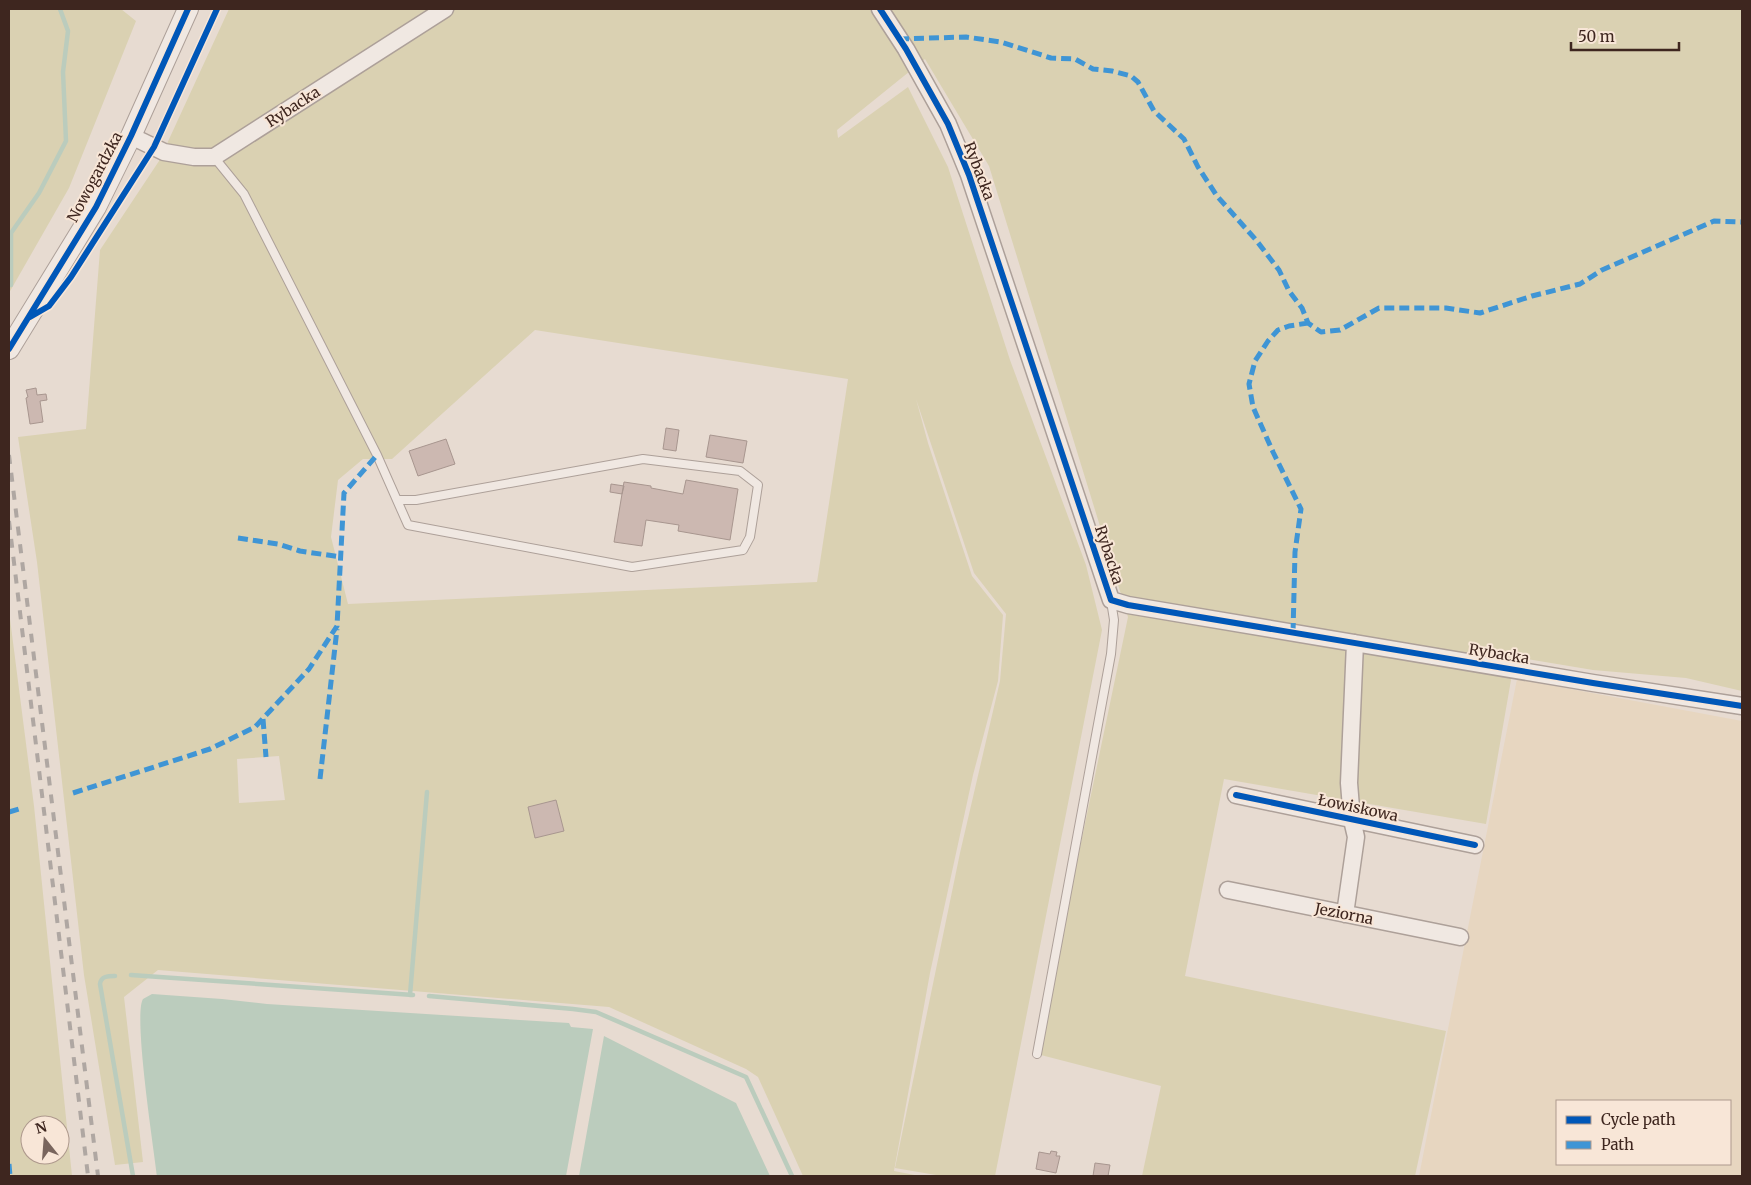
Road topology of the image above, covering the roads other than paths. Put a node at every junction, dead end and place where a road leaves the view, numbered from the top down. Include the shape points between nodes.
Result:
1 (188, 9) edge
2 (445, 9) edge
3 (880, 9) edge
4 (131, 136) junction
5 (214, 158) junction
6 (9, 349) edge
7 (397, 500) junction
8 (1111, 600) junction
9 (1354, 643) junction
10 (1742, 706) edge
11 (1236, 795) dead end
12 (1352, 820) junction
13 (1475, 845) dead end
14 (1228, 890) dead end
15 (1345, 914) junction
16 (1460, 937) dead end
17 (1037, 1054) dead end

1 - 4 street, Nowogardzka
2 - 5 street, Rybacka
3 - 8 street, Rybacka via 948,124 969,175
4 - 5 street via 164,152
4 - 6 street, Nowogardzka via 96,207
5 - 7 lane via 244,194 378,455
7 - 7 lane via 408,525 632,567 743,550 750,537 758,485 740,471 644,458 416,500
8 - 9 street, Rybacka
8 - 17 lane via 1114,620 1111,654
9 - 10 street, Rybacka
9 - 12 street
11 - 12 street, Łowiskowa
12 - 13 street, Łowiskowa
12 - 15 street via 1356,837
14 - 15 street, Jeziorna
15 - 16 street, Jeziorna

